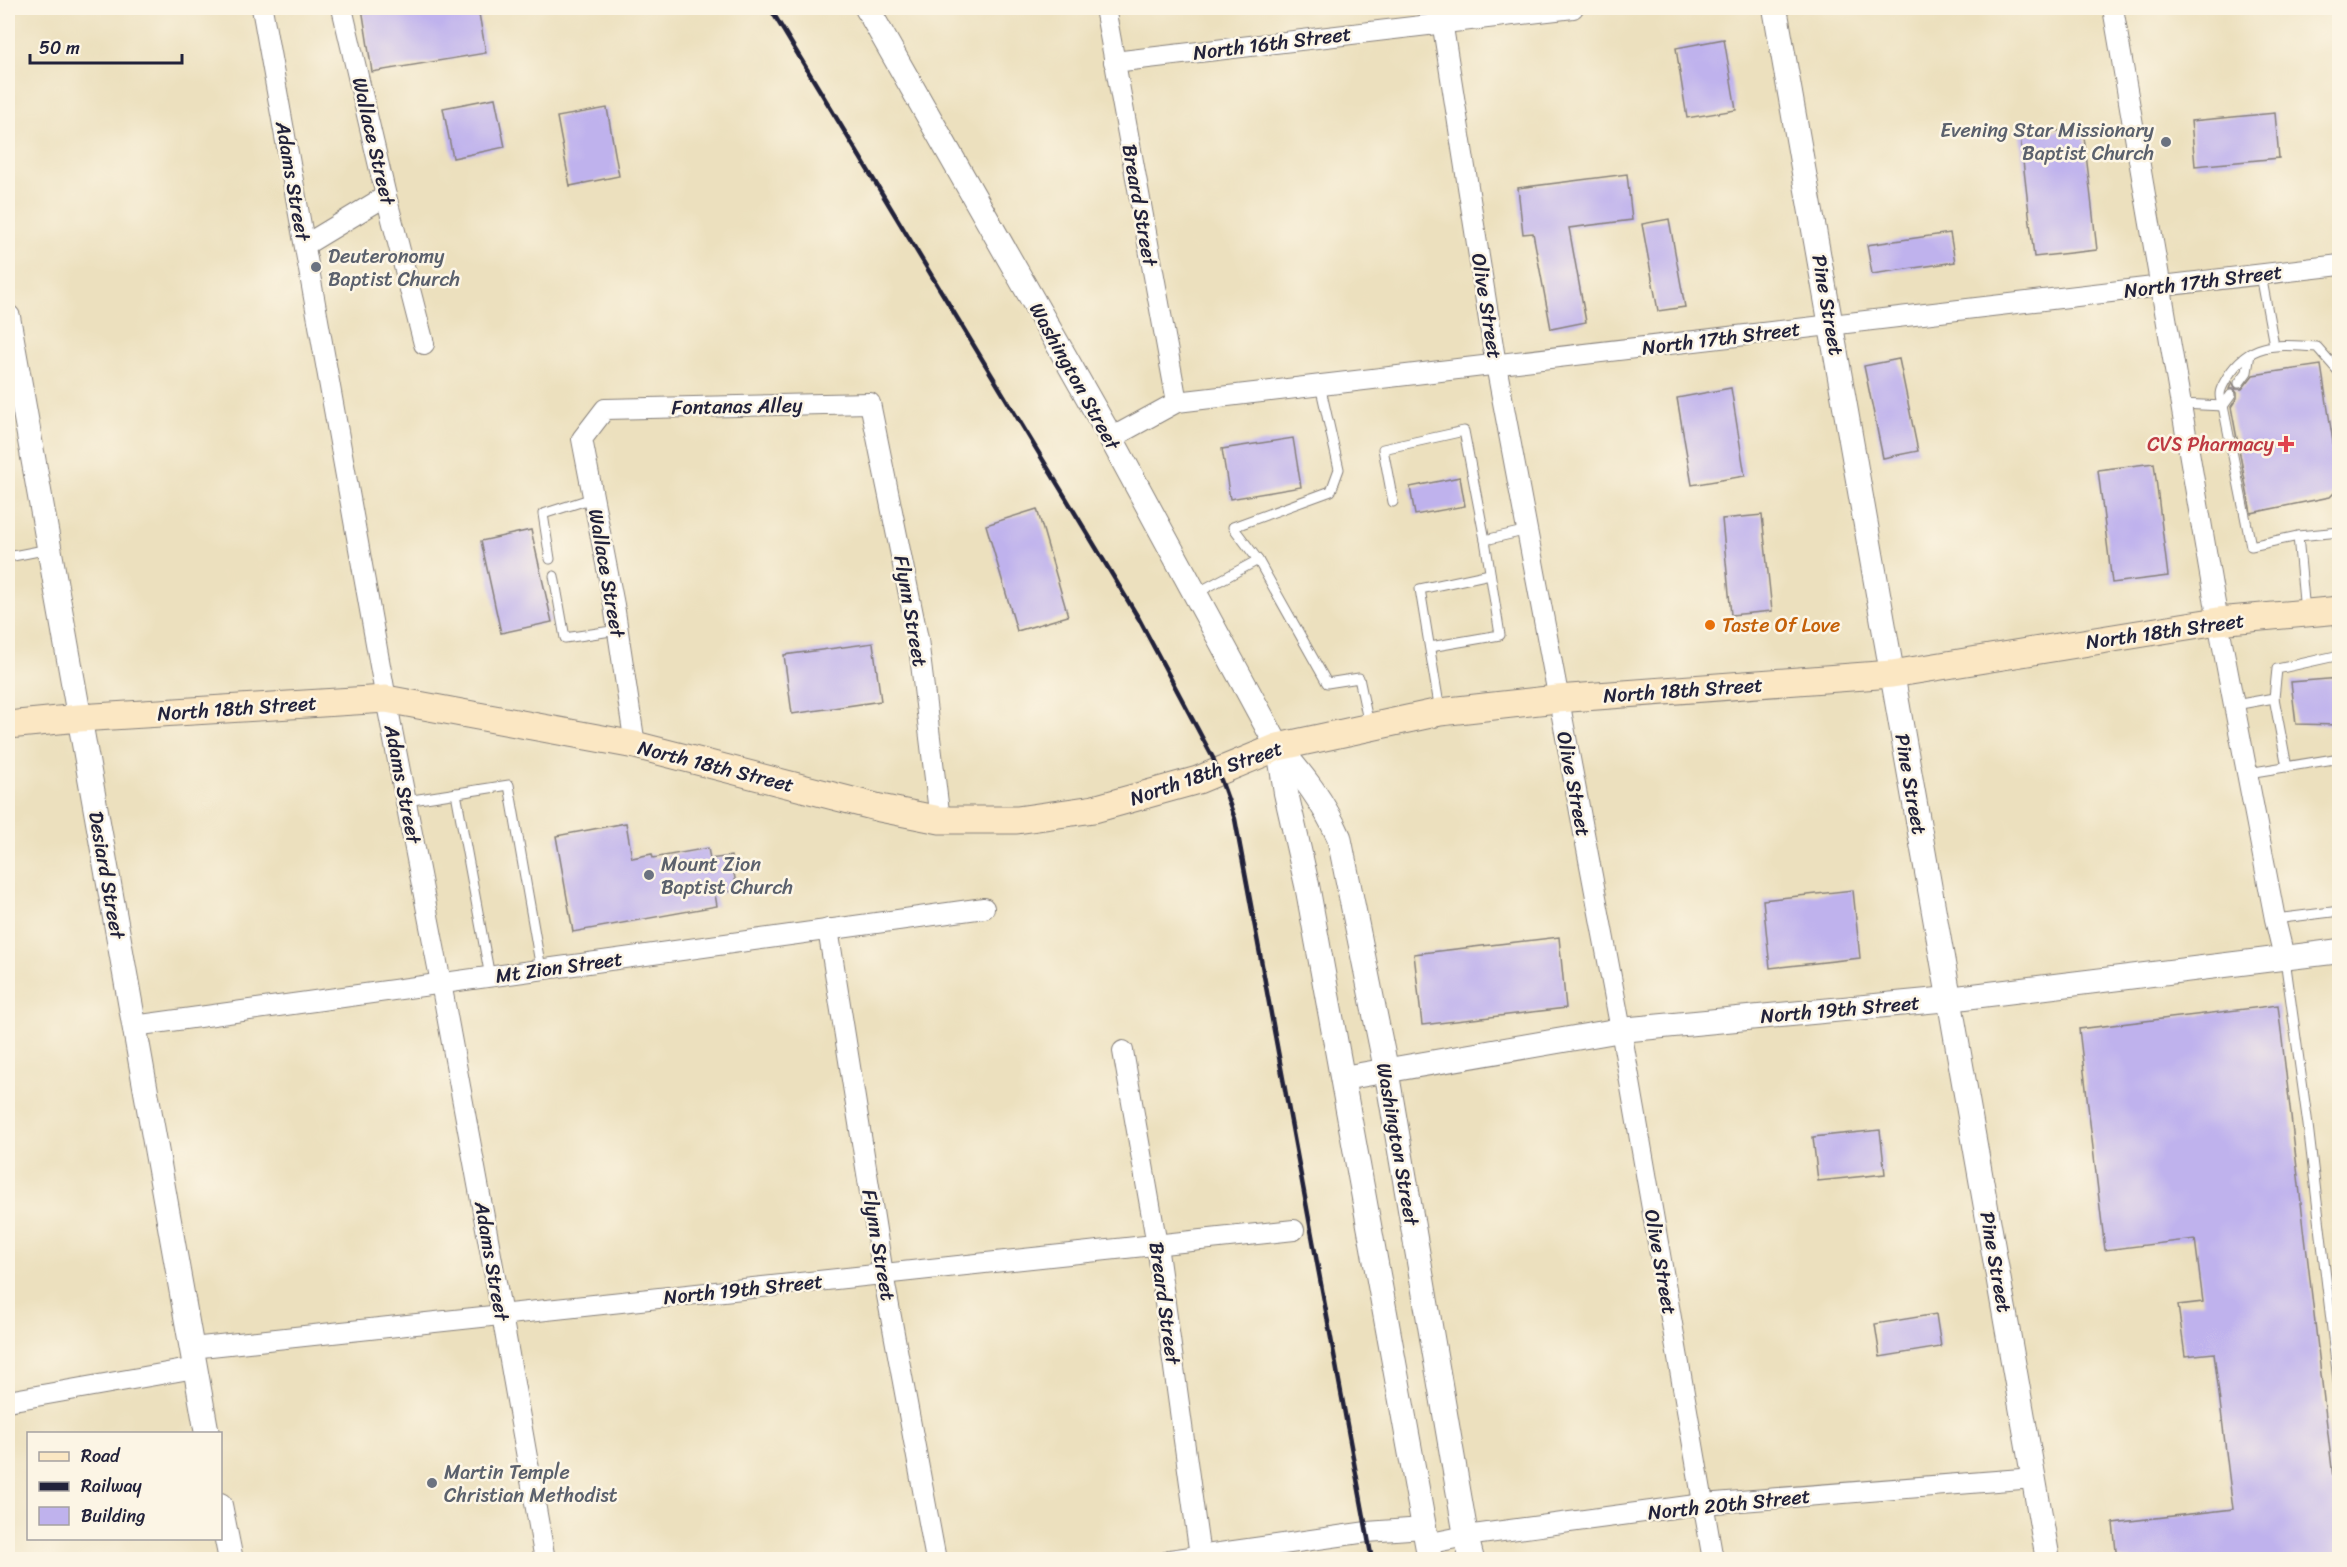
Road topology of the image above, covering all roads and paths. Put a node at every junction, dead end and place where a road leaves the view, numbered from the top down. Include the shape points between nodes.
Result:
1 (262, 8) edge
2 (342, 8) edge
3 (867, 8) edge
4 (1105, 8) edge
5 (1574, 8) edge
6 (1775, 8) edge
7 (2113, 8) edge
8 (1442, 15) edge
9 (1114, 62) junction
10 (386, 196) junction
11 (305, 245) junction
12 (2340, 265) edge
13 (2261, 275) junction
14 (2161, 287) junction
15 (8, 317) edge
16 (1832, 326) junction
17 (424, 344) dead end
18 (2274, 345) junction
19 (2250, 354) junction
20 (1496, 365) junction
21 (2340, 373) edge
22 (2240, 383) dead end
23 (1320, 385) junction
24 (2231, 395) dead end
25 (1177, 402) junction
26 (870, 403) joint
27 (2181, 404) junction
28 (2223, 406) junction
29 (605, 409) joint
30 (1111, 438) junction
31 (593, 498) junction
32 (1393, 502) dead end
33 (1528, 530) junction
34 (2340, 531) edge
35 (2298, 536) junction
36 (1485, 540) junction
37 (49, 549) junction
38 (8, 557) edge
39 (550, 559) dead end
40 (1258, 560) junction
41 (1490, 574) junction
42 (554, 576) dead end
43 (1195, 594) junction
44 (2305, 613) junction
45 (2339, 618) edge
46 (2218, 621) junction
47 (618, 630) junction
48 (1430, 647) junction
49 (2340, 655) edge
50 (1892, 674) junction
51 (2274, 698) junction
52 (386, 699) junction
53 (1557, 699) junction
54 (2235, 705) junction
55 (1440, 712) junction
56 (79, 718) junction
57 (8, 726) edge
58 (1370, 727) junction
59 (635, 745) junction
60 (1278, 747) junction
61 (2340, 758) edge
62 (2287, 767) junction
63 (2248, 773) junction
64 (456, 794) junction
65 (406, 801) junction
66 (940, 820) junction
67 (984, 908) dead end
68 (2340, 911) edge
69 (2275, 919) junction
70 (828, 929) junction
71 (2340, 951) edge
72 (2284, 957) junction
73 (541, 969) junction
74 (490, 977) junction
75 (441, 983) junction
76 (1949, 999) junction
77 (134, 1026) junction
78 (1621, 1030) junction
79 (1123, 1051) dead end
80 (1386, 1070) junction
81 (1343, 1078) junction
82 (1294, 1230) dead end
83 (1157, 1245) junction
84 (883, 1274) junction
85 (502, 1315) junction
86 (194, 1358) junction
87 (2340, 1397) edge
88 (8, 1401) edge
89 (207, 1432) edge
90 (2034, 1478) junction
91 (1703, 1504) junction
92 (222, 1515) edge
93 (1466, 1536) junction
94 (1426, 1544) edge
95 (1200, 1556) junction
96 (231, 1560) edge
97 (544, 1560) edge
98 (936, 1560) edge
99 (1170, 1560) edge
100 (1472, 1560) edge
101 (1713, 1560) edge
102 (2048, 1560) edge

1 - 11 street, Adams Street
2 - 10 street, Wallace Street
3 - 30 street, Washington Street
4 - 9 street, Breard Street
5 - 8 street, North 16th Street
6 - 16 street, Pine Street
7 - 14 street
8 - 9 street, North 16th Street
8 - 20 street, Olive Street
9 - 25 street, Breard Street
10 - 11 street
10 - 17 street, Wallace Street
11 - 52 street, Adams Street
12 - 13 street, North 17th Street
13 - 14 street, North 17th Street
13 - 18 lane
14 - 16 street, North 17th Street
14 - 27 street
15 - 37 street, Desiard Street
16 - 20 street, North 17th Street
16 - 50 street, Pine Street
18 - 19 lane
18 - 21 lane via 2317,347
19 - 22 lane via 2247,372
19 - 28 lane via 2238,361 2219,390
20 - 23 street, North 17th Street
20 - 33 street, Olive Street
23 - 25 street, North 17th Street
23 - 40 lane via 1339,469 1331,491 1233,526
24 - 28 lane
25 - 30 street, North 17th Street
26 - 29 street, Fontanas Alley
26 - 66 street, Flynn Street via 918,639
27 - 28 lane
27 - 46 street
28 - 35 lane via 2251,546
29 - 31 street, Wallace Street via 582,439
30 - 43 street, Washington Street
31 - 39 lane via 543,514
31 - 47 street, Wallace Street
32 - 36 lane via 1383,448 1464,431
33 - 36 lane
33 - 53 street, Olive Street
34 - 35 lane
35 - 44 lane
36 - 41 lane
37 - 38 lane
37 - 56 street, Desiard Street
40 - 43 lane
40 - 58 lane via 1327,683 1359,678
41 - 48 lane via 1420,589
41 - 48 lane via 1500,635
42 - 47 lane via 565,638
43 - 60 street, Washington Street
44 - 45 main road, North 18th Street
44 - 46 main road, North 18th Street
46 - 50 main road, North 18th Street
46 - 54 street
47 - 59 street, Wallace Street
48 - 55 lane
49 - 51 lane via 2277,669
50 - 53 main road, North 18th Street
50 - 76 street, Pine Street
51 - 54 lane
51 - 62 lane
52 - 56 main road, North 18th Street
52 - 59 main road, North 18th Street
52 - 65 street, Adams Street
53 - 55 main road, North 18th Street
53 - 78 street, Olive Street
54 - 63 street
55 - 58 main road, North 18th Street
56 - 57 main road, North 18th Street
56 - 77 street, Desiard Street
58 - 60 main road, North 18th Street
59 - 66 main road, North 18th Street
60 - 66 main road, North 18th Street via 1198,780 1094,809 1017,820
60 - 80 street, Washington Street via 1311,785 1339,837
60 - 81 street, Washington Street
61 - 62 lane
62 - 63 lane
63 - 69 street
64 - 65 lane
64 - 73 lane via 509,785
64 - 74 lane
65 - 75 street, Adams Street
67 - 70 street, Mt Zion Street
68 - 69 lane
69 - 72 street
70 - 73 street, Mt Zion Street
70 - 84 street, Flynn Street
71 - 72 street, North 19th Street
72 - 76 street, North 19th Street
72 - 87 lane
73 - 74 street, Mt Zion Street
74 - 75 street, Mt Zion Street
75 - 77 street, Mt Zion Street
75 - 85 street, Adams Street
76 - 78 street, North 19th Street
76 - 90 street, Pine Street
77 - 86 street, Desiard Street
78 - 80 street, North 19th Street
78 - 91 street, Olive Street
79 - 83 street, Breard Street
80 - 81 street, North 19th Street
80 - 93 street, Washington Street
81 - 94 street, Washington Street
82 - 83 street, North 19th Street
83 - 84 street, North 19th Street
83 - 95 street, Breard Street
84 - 85 street, North 19th Street
84 - 98 street, Flynn Street
85 - 86 street, North 19th Street
85 - 97 street, Adams Street
86 - 88 street, North 19th Street
86 - 89 street, Desiard Street
90 - 91 street, North 20th Street
90 - 102 street, Pine Street
91 - 93 street, North 20th Street
91 - 101 street, Olive Street
92 - 96 street
93 - 94 street, North 20th Street
93 - 100 street, Washington Street
94 - 95 street, North 20th Street via 1367,1532
95 - 99 street, North 20th Street

